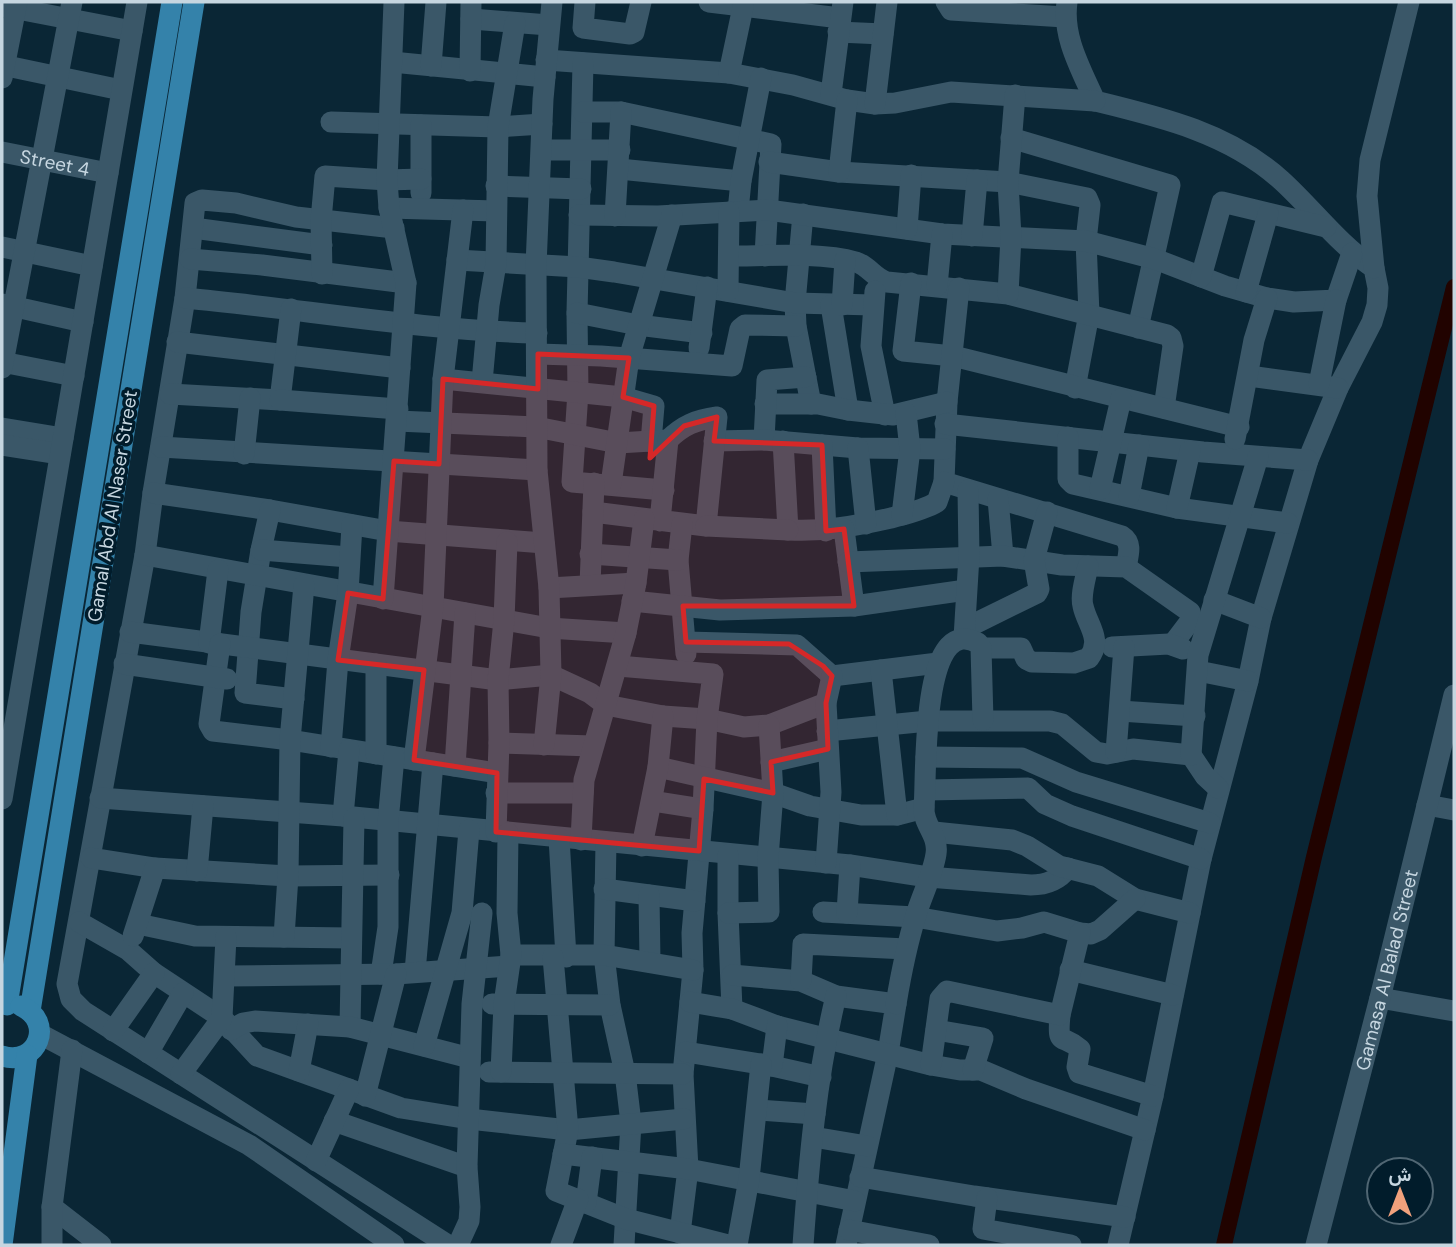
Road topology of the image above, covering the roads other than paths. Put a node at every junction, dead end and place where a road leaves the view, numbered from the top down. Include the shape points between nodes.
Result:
1 (137, 2) edge
2 (172, 2) edge
3 (194, 2) edge
4 (394, 2) edge
5 (436, 2) edge
6 (552, 2) edge
7 (585, 2) edge
8 (641, 2) edge
9 (713, 2) edge
10 (887, 2) edge
11 (946, 2) edge
12 (1409, 2) edge
13 (12, 6) edge
14 (743, 7) junction
15 (801, 7) edge
16 (1066, 9) edge
17 (71, 10) edge
18 (471, 11) edge
19 (840, 17) edge
20 (515, 23) junction
21 (550, 25) junction
22 (132, 31) junction
23 (883, 34) junction
24 (392, 62) junction
25 (583, 63) junction
26 (432, 66) junction
27 (545, 68) junction
28 (3, 69) edge
29 (470, 71) junction
30 (729, 73) junction
31 (505, 74) junction
32 (58, 77) junction
33 (761, 78) junction
34 (121, 90) junction
35 (1015, 94) junction
36 (839, 97) junction
37 (1095, 100) junction
38 (875, 104) junction
39 (583, 112) junction
40 (621, 112) junction
41 (331, 122) dead end
42 (542, 124) junction
43 (388, 125) junction
44 (421, 125) junction
45 (498, 127) junction
46 (1011, 138) junction
47 (749, 140) junction
48 (582, 149) junction
49 (541, 150) junction
50 (2, 152) edge
51 (42, 160) junction
52 (619, 160) junction
53 (769, 162) junction
54 (839, 172) junction
55 (108, 173) junction
56 (911, 175) junction
57 (421, 179) junction
58 (387, 180) junction
59 (977, 180) junction
60 (741, 181) junction
61 (1008, 182) junction
62 (496, 186) junction
63 (540, 188) junction
64 (581, 189) junction
65 (421, 209) junction
66 (463, 210) junction
67 (768, 210) junction
68 (496, 211) junction
69 (734, 212) junction
70 (803, 214) junction
71 (1268, 214) junction
72 (579, 215) junction
73 (672, 215) junction
74 (615, 216) junction
75 (391, 218) junction
76 (321, 220) junction
77 (1326, 227) junction
78 (192, 228) junction
79 (907, 229) junction
80 (942, 234) junction
81 (972, 236) junction
82 (1011, 237) junction
83 (1086, 241) junction
84 (322, 245) junction
85 (2, 247) edge
86 (24, 251) junction
87 (1352, 253) junction
88 (729, 256) junction
89 (765, 256) junction
90 (799, 256) junction
91 (1154, 259) junction
92 (190, 260) junction
93 (457, 260) junction
94 (845, 260) junction
95 (496, 264) junction
96 (92, 266) junction
97 (536, 266) junction
98 (578, 267) junction
99 (1374, 268) junction
100 (322, 274) junction
101 (1201, 277) junction
102 (655, 278) junction
103 (876, 278) junction
104 (406, 283) junction
105 (911, 283) junction
106 (937, 286) junction
107 (958, 288) junction
108 (718, 289) junction
109 (1246, 292) junction
110 (1009, 294) junction
111 (185, 298) junction
112 (1267, 298) junction
113 (1336, 300) junction
114 (795, 303) junction
115 (873, 304) junction
116 (836, 305) junction
117 (8, 306) edge
118 (291, 309) junction
119 (577, 313) junction
120 (1089, 314) junction
121 (83, 322) junction
122 (403, 323) junction
123 (638, 326) junction
124 (796, 326) junction
125 (449, 327) junction
126 (1138, 328) junction
127 (488, 332) junction
128 (702, 333) junction
129 (177, 342) junction
130 (537, 343) junction
131 (872, 350) junction
132 (903, 351) junction
133 (284, 354) junction
134 (579, 356) junction
135 (953, 356) junction
136 (629, 358) junction
137 (696, 363) junction
138 (2, 364) edge
139 (400, 368) junction
140 (74, 376) junction
141 (1249, 376) junction
142 (806, 377) junction
143 (443, 379) junction
144 (482, 382) junction
145 (1329, 386) junction
146 (1075, 388) junction
147 (538, 389) junction
148 (578, 392) junction
149 (170, 394) junction
150 (623, 397) junction
151 (250, 398) junction
152 (1121, 399) junction
153 (280, 400) junction
154 (947, 402) junction
155 (765, 404) junction
156 (811, 404) junction
157 (1164, 408) junction
158 (848, 410) junction
159 (895, 414) junction
160 (397, 415) junction
161 (945, 424) junction
162 (441, 425) junction
163 (536, 427) junction
164 (1239, 427) junction
165 (2, 428) edge
166 (574, 433) junction
167 (1068, 437) junction
168 (660, 441) junction
169 (714, 441) junction
170 (773, 441) junction
171 (1111, 441) junction
172 (618, 443) junction
173 (2, 445) edge
174 (822, 445) junction
175 (1139, 445) junction
176 (62, 446) junction
177 (161, 447) junction
178 (858, 448) junction
179 (910, 449) junction
180 (945, 449) junction
181 (1190, 451) junction
182 (244, 454) junction
183 (1231, 455) junction
184 (1258, 457) junction
185 (1308, 460) junction
186 (394, 461) junction
187 (439, 464) junction
188 (538, 476) junction
189 (572, 482) junction
190 (944, 482) junction
191 (603, 484) junction
192 (1100, 489) junction
193 (664, 490) junction
194 (968, 490) junction
195 (153, 493) junction
196 (1129, 496) junction
197 (998, 499) junction
198 (1177, 508) junction
199 (270, 510) junction
200 (593, 513) junction
201 (1047, 513) junction
202 (902, 515) junction
203 (1241, 518) junction
204 (652, 520) junction
205 (1288, 523) junction
206 (682, 524) junction
207 (866, 524) junction
208 (352, 525) junction
209 (706, 526) junction
210 (788, 530) junction
211 (835, 530) junction
212 (388, 531) junction
213 (436, 536) junction
214 (507, 542) junction
215 (544, 543) junction
216 (261, 550) junction
217 (590, 554) junction
218 (145, 555) junction
219 (969, 556) junction
220 (1003, 556) junction
221 (349, 557) junction
222 (638, 558) junction
223 (1034, 559) junction
224 (678, 560) junction
225 (848, 562) junction
226 (1088, 566) junction
227 (1126, 567) junction
228 (218, 570) junction
229 (257, 577) junction
230 (304, 585) junction
231 (590, 585) junction
232 (549, 588) junction
233 (966, 590) junction
234 (634, 592) junction
235 (348, 593) junction
236 (383, 598) junction
237 (1214, 600) junction
238 (683, 606) junction
239 (854, 606) junction
240 (433, 607) junction
241 (465, 613) junction
242 (1261, 618) junction
243 (504, 620) junction
244 (550, 628) junction
245 (131, 632) junction
246 (626, 633) junction
247 (970, 638) junction
248 (686, 642) junction
249 (214, 644) junction
250 (1172, 645) junction
251 (1096, 647) junction
252 (1124, 647) junction
253 (250, 648) junction
254 (298, 654) junction
255 (338, 660) junction
256 (939, 663) junction
257 (1198, 663) junction
258 (124, 664) junction
259 (376, 664) junction
260 (618, 666) junction
261 (424, 670) junction
262 (881, 670) junction
263 (687, 672) junction
264 (551, 675) junction
265 (460, 676) junction
266 (832, 676) junction
267 (215, 677) junction
268 (498, 680) junction
269 (1248, 681) junction
270 (246, 683) junction
271 (294, 699) junction
272 (1454, 699) edge
273 (826, 703) junction
274 (606, 705) junction
275 (1120, 711) junction
276 (663, 716) junction
277 (1195, 716) junction
278 (708, 719) junction
279 (983, 720) junction
280 (928, 722) junction
281 (769, 725) junction
282 (887, 727) junction
283 (290, 740) junction
284 (827, 740) junction
285 (499, 743) junction
286 (544, 745) junction
287 (592, 746) junction
288 (340, 748) junction
289 (1116, 752) junction
290 (1191, 755) junction
291 (1004, 756) junction
292 (926, 757) junction
293 (404, 758) junction
294 (771, 762) junction
295 (1446, 764) edge
296 (455, 766) junction
297 (658, 767) junction
298 (704, 779) junction
299 (1076, 782) junction
300 (497, 783) junction
301 (1002, 787) junction
302 (1218, 788) junction
303 (583, 793) junction
304 (773, 793) junction
305 (100, 798) junction
306 (2, 799) edge
307 (925, 799) junction
308 (652, 801) junction
309 (1427, 804) junction
310 (203, 806) junction
311 (703, 809) junction
312 (831, 809) junction
313 (1454, 810) edge
314 (289, 814) junction
315 (897, 815) junction
316 (1072, 816) junction
317 (348, 817) junction
318 (387, 822) junction
319 (1210, 823) junction
320 (428, 826) junction
321 (469, 830) junction
322 (934, 832) junction
323 (502, 833) junction
324 (559, 838) junction
325 (580, 840) junction
326 (606, 842) junction
327 (642, 846) junction
328 (699, 851) junction
329 (728, 855) junction
330 (91, 858) junction
331 (768, 858) junction
332 (1201, 859) junction
333 (826, 863) junction
334 (850, 865) junction
335 (155, 868) junction
336 (1068, 868) junction
337 (197, 871) junction
338 (288, 876) junction
339 (352, 876) junction
340 (389, 876) junction
341 (928, 877) junction
342 (604, 889) junction
343 (649, 895) junction
344 (1135, 899) junction
345 (695, 901) junction
346 (472, 912) junction
347 (727, 912) junction
348 (823, 912) dead end
349 (1190, 912) junction
350 (507, 913) junction
351 (847, 913) junction
352 (915, 917) junction
353 (79, 922) junction
354 (138, 924) junction
355 (1080, 933) junction
356 (226, 937) junction
357 (284, 937) junction
358 (351, 938) junction
359 (906, 949) junction
360 (128, 950) junction
361 (604, 955) junction
362 (559, 957) junction
363 (510, 961) junction
364 (650, 962) junction
365 (475, 967) junction
366 (693, 970) junction
367 (445, 971) junction
368 (1070, 971) junction
369 (154, 973) junction
370 (397, 973) junction
371 (351, 975) junction
372 (732, 975) junction
373 (225, 976) junction
374 (801, 981) junction
375 (183, 993) junction
376 (1173, 995) junction
377 (836, 996) junction
378 (1380, 998) junction
379 (690, 1002) junction
380 (994, 1002) junction
381 (472, 1004) junction
382 (504, 1004) junction
383 (896, 1004) junction
384 (610, 1005) junction
385 (4, 1006) edge
386 (558, 1006) junction
387 (732, 1009) junction
388 (30, 1011) junction
389 (1454, 1011) edge
390 (1060, 1015) junction
391 (226, 1024) junction
392 (307, 1024) junction
393 (777, 1026) junction
394 (350, 1027) junction
395 (936, 1030) junction
396 (113, 1031) junction
397 (40, 1034) junction
398 (381, 1035) junction
399 (984, 1038) junction
400 (826, 1039) junction
401 (424, 1046) junction
402 (72, 1050) junction
403 (686, 1052) junction
404 (148, 1053) junction
405 (888, 1053) junction
406 (27, 1055) junction
407 (2, 1056) edge
408 (470, 1064) junction
409 (766, 1065) junction
410 (931, 1065) junction
411 (973, 1070) junction
412 (299, 1071) junction
413 (501, 1072) junction
414 (562, 1072) junction
415 (625, 1073) junction
416 (181, 1074) junction
417 (683, 1074) junction
418 (821, 1077) junction
419 (357, 1093) junction
420 (1153, 1096) junction
421 (757, 1110) junction
422 (815, 1114) junction
423 (684, 1118) junction
424 (469, 1119) junction
425 (334, 1121) junction
426 (631, 1124) junction
427 (568, 1130) junction
428 (1145, 1130) junction
429 (813, 1137) junction
430 (867, 1146) junction
431 (564, 1154) junction
432 (592, 1157) junction
433 (316, 1161) junction
434 (629, 1161) junction
435 (467, 1167) junction
436 (688, 1168) junction
437 (860, 1177) junction
438 (749, 1180) junction
439 (807, 1193) junction
440 (987, 1198) junction
441 (582, 1201) junction
442 (855, 1201) junction
443 (52, 1207) junction
444 (1125, 1217) junction
445 (626, 1219) junction
446 (680, 1233) junction
447 (982, 1237) edge
448 (848, 1238) edge
449 (568, 1243) edge
450 (2, 1245) edge
451 (52, 1245) edge
452 (101, 1245) edge
453 (394, 1245) edge
454 (448, 1245) edge
455 (458, 1245) edge
456 (624, 1245) edge
457 (728, 1245) edge
458 (737, 1245) edge
459 (803, 1245) edge
460 (929, 1245) edge
461 (1071, 1245) edge
462 (1118, 1245) edge
463 (1316, 1245) edge

1 - 22 street
2 - 385 main road, Gamal Abd Al Naser Street
3 - 388 main road, Gamal Abd Al Naser Street
4 - 24 street
5 - 26 street
6 - 21 street
7 - 8 street via 583,28 630,34
9 - 14 street
10 - 23 street
11 - 16 street via 951,10
12 - 99 street via 1370,160 1367,196
13 - 17 street
13 - 28 street
14 - 15 street
14 - 30 street
15 - 19 street
16 - 37 street via 1074,54
17 - 22 street
17 - 32 street
18 - 20 street
18 - 29 street
19 - 23 street
19 - 36 street
20 - 21 street
20 - 31 street
21 - 27 street
22 - 34 street
23 - 38 street
24 - 26 street
24 - 43 street
25 - 27 street
25 - 30 street
25 - 39 street
26 - 29 street
27 - 31 street
27 - 42 street
28 - 32 street
29 - 31 street
30 - 33 street
31 - 45 street
32 - 34 street
32 - 51 street
33 - 36 street
33 - 47 street
34 - 55 street
35 - 37 street
35 - 38 street via 951,92
35 - 46 street
36 - 38 street
36 - 54 street
37 - 77 street via 1187,126 1247,155 1282,181
39 - 40 street
39 - 48 street
40 - 47 street
40 - 52 street
41 - 43 street
42 - 45 street
42 - 49 street
43 - 44 street
43 - 58 street
44 - 45 street
44 - 57 street
45 - 62 street
46 - 61 street
46 - 91 street via 1170,185
47 - 53 street via 771,144
47 - 60 street
48 - 49 street
48 - 52 street
48 - 64 street
49 - 63 street
50 - 51 street, Street 4
51 - 55 street, Street 4
51 - 86 street
52 - 60 street
52 - 74 street
53 - 54 street
53 - 67 street
54 - 56 street
55 - 96 street
56 - 59 street
56 - 79 street
57 - 58 street
57 - 65 street
58 - 75 street
58 - 76 street via 325,176
59 - 61 street
59 - 81 street
60 - 69 street
61 - 82 street
61 - 83 street via 1087,198
62 - 63 street
62 - 68 street
63 - 64 street
63 - 97 street
64 - 72 street
65 - 66 street
65 - 75 street
66 - 68 street
66 - 93 street
67 - 69 street
67 - 70 street
67 - 89 street
68 - 95 street
69 - 73 street
69 - 88 street
70 - 79 street
70 - 90 street
71 - 77 street
71 - 101 street via 1222,202
71 - 109 street
72 - 74 street
72 - 98 street
73 - 74 street
73 - 102 street
75 - 76 street
75 - 104 street
76 - 78 street via 199,200
76 - 84 street
77 - 87 street
78 - 84 street
78 - 92 street
79 - 80 street
80 - 81 street
80 - 106 street
81 - 82 street
82 - 83 street
82 - 110 street
83 - 91 street
83 - 120 street
84 - 100 street
85 - 86 street
86 - 96 street
86 - 117 street
87 - 99 street
87 - 113 street
88 - 89 street
88 - 108 street
89 - 90 street
90 - 94 street
90 - 114 street
91 - 101 street
91 - 126 street
92 - 100 street
92 - 111 street
93 - 95 street
93 - 125 street
94 - 103 street via 859,263
94 - 116 street
95 - 97 street
95 - 127 street
96 - 121 street
97 - 98 street
97 - 130 street
98 - 102 street
98 - 119 street
99 - 145 street via 1378,288 1372,322
100 - 104 street
101 - 109 street
102 - 108 street
102 - 123 street
103 - 105 street
103 - 115 street
104 - 122 street
105 - 106 street
105 - 132 street
106 - 107 street
107 - 110 street
107 - 135 street
108 - 114 street
108 - 128 street
109 - 112 street
110 - 120 street
111 - 118 street
111 - 129 street
112 - 113 street
112 - 141 street via 1256,330
113 - 145 street
114 - 116 street
114 - 124 street
115 - 116 street
115 - 131 street
116 - 158 street
117 - 121 street
117 - 138 street
118 - 122 street
118 - 133 street
119 - 123 street
119 - 134 street
120 - 126 street
120 - 146 street
121 - 140 street
122 - 125 street
122 - 139 street
123 - 128 street
123 - 136 street
124 - 137 street via 745,325 740,329 732,366
124 - 142 street
125 - 127 street
125 - 143 street
126 - 157 street via 1171,338
127 - 130 street
127 - 144 street
128 - 137 street
129 - 133 street
129 - 149 street
130 - 134 street
130 - 147 street
131 - 132 street
131 - 159 street
132 - 135 street
133 - 139 street
133 - 153 street
134 - 136 street
134 - 148 street
135 - 146 street
135 - 154 street
136 - 137 street
136 - 150 street
138 - 140 street
139 - 160 street
140 - 176 street
141 - 145 street
141 - 164 street
142 - 155 street via 767,380
142 - 156 street
143 - 144 street
143 - 162 street
144 - 147 street
145 - 185 street
146 - 152 street
147 - 148 street
147 - 163 street
148 - 150 street
148 - 166 street
149 - 151 street
149 - 177 street
150 - 168 street via 654,406
150 - 172 street
151 - 153 street
151 - 182 street
152 - 157 street
152 - 171 street
153 - 160 street
154 - 159 street
154 - 161 street
155 - 156 street
155 - 170 street
156 - 158 street
157 - 164 street
158 - 159 street
159 - 179 street
160 - 162 street
160 - 186 street
161 - 167 street
161 - 180 street
162 - 163 street
162 - 187 street
163 - 166 street
163 - 188 street
164 - 183 street
165 - 176 street
166 - 172 street
166 - 189 street
167 - 171 street
167 - 192 street via 1069,482
168 - 169 street via 697,420 717,417
168 - 172 street
168 - 193 street
169 - 170 street
169 - 209 street
170 - 174 street
170 - 210 street
171 - 175 street
171 - 192 street
172 - 191 street
173 - 176 street
174 - 178 street
174 - 211 street
175 - 181 street
175 - 196 street
176 - 306 street
177 - 182 street
177 - 195 street
178 - 179 street
178 - 207 street
179 - 180 street
179 - 202 street
180 - 190 street
181 - 183 street
181 - 198 street
182 - 186 street
183 - 184 street
184 - 185 street
184 - 203 street
185 - 205 street
186 - 187 street
186 - 212 street
187 - 188 street
187 - 213 street
188 - 189 street
188 - 215 street
189 - 191 street
190 - 194 street
190 - 202 street via 937,502
191 - 193 street
191 - 200 street
192 - 196 street
193 - 204 street
194 - 197 street
194 - 219 street
195 - 199 street
195 - 218 street
196 - 198 street
197 - 201 street
197 - 220 street
198 - 203 street
199 - 208 street
199 - 216 street
200 - 204 street
200 - 217 street
201 - 223 street
201 - 227 street via 1122,536 1129,548
202 - 207 street
203 - 205 street
203 - 237 street
204 - 206 street
204 - 222 street
205 - 242 street
206 - 209 street
206 - 224 street
207 - 211 street
208 - 212 street
208 - 221 street
209 - 210 street
210 - 211 street
211 - 225 street
212 - 213 street
212 - 236 street
213 - 214 street
213 - 240 street
214 - 215 street
214 - 243 street
215 - 232 street
216 - 221 street
216 - 229 street
217 - 222 street
217 - 231 street
218 - 228 street
218 - 245 street
219 - 220 street
219 - 225 street
219 - 233 street
220 - 223 street
221 - 235 street
222 - 224 street
222 - 234 street
223 - 226 street
223 - 247 street via 1037,593
224 - 238 street
225 - 239 street
226 - 227 street
226 - 251 street via 1082,603
227 - 250 street via 1190,612 1191,620
228 - 229 street
228 - 249 street
229 - 230 street
229 - 253 street
230 - 235 street
230 - 254 street
231 - 232 street
231 - 234 street
232 - 244 street
233 - 239 street
233 - 247 street
234 - 238 street
234 - 246 street
235 - 236 street
235 - 255 street
236 - 240 street
237 - 242 street
237 - 257 street
238 - 239 street via 720,610
238 - 248 street
240 - 241 street
240 - 261 street
241 - 243 street
241 - 265 street
242 - 269 street
243 - 244 street
243 - 268 street
244 - 246 street
244 - 264 street
245 - 249 street
245 - 258 street
246 - 260 street
247 - 251 street via 1018,648 1032,662 1074,663 1089,658
247 - 256 street via 949,645
247 - 279 street
248 - 263 street
248 - 266 street via 797,645
249 - 253 street
249 - 267 street
250 - 252 street
250 - 257 street
251 - 252 street
252 - 275 street
253 - 254 street
253 - 270 street
254 - 255 street
254 - 271 street
255 - 259 street
255 - 288 street
256 - 262 street
256 - 280 street
257 - 269 street
257 - 277 street
258 - 267 street
258 - 305 street
259 - 261 street
259 - 293 street
260 - 263 street
260 - 274 street
261 - 265 street
261 - 293 street
262 - 266 street
262 - 282 street
263 - 278 street via 713,674
264 - 268 street
264 - 274 street
264 - 286 street
265 - 268 street
265 - 296 street
266 - 273 street
267 - 270 street
267 - 283 street via 209,724 213,731
268 - 285 street
269 - 302 street
270 - 271 street via 246,695
271 - 283 street
272 - 295 street, Gamasa Al Balad Street
273 - 281 street
273 - 284 street
274 - 276 street
274 - 287 street
275 - 277 street
275 - 289 street
276 - 278 street
276 - 297 street
277 - 290 street
278 - 281 street via 744,727
278 - 298 street
279 - 280 street
279 - 289 street via 1056,722 1096,752
280 - 282 street
280 - 292 street
281 - 294 street
282 - 284 street
282 - 315 street
283 - 288 street
283 - 314 street
284 - 294 street
284 - 312 street
285 - 286 street
285 - 300 street
286 - 287 street
287 - 303 street
288 - 293 street
288 - 317 street
289 - 290 street via 1133,749
290 - 302 street
291 - 292 street
291 - 299 street via 1022,758
291 - 301 street
292 - 307 street
293 - 296 street
293 - 318 street
293 - 320 street
294 - 304 street
295 - 309 street, Gamasa Al Balad Street
296 - 300 street
297 - 298 street
297 - 308 street
298 - 304 street
298 - 311 street
299 - 316 street
299 - 319 street
300 - 303 street
300 - 323 street
301 - 307 street
301 - 316 street via 1032,790 1045,804
302 - 319 street
303 - 325 street
304 - 312 street
304 - 331 street
305 - 310 street
305 - 330 street
307 - 315 street
307 - 322 street via 925,818
308 - 311 street
308 - 327 street
309 - 313 street
309 - 378 street, Gamasa Al Balad Street
310 - 314 street
310 - 337 street
311 - 328 street
312 - 315 street
312 - 333 street
314 - 317 street
314 - 338 street
316 - 332 street
317 - 318 street
317 - 339 street
318 - 320 street
318 - 340 street
319 - 332 street
320 - 321 street
320 - 370 street
321 - 323 street
321 - 346 street
322 - 336 street via 1012,840
322 - 341 street via 936,852
323 - 324 street
323 - 350 street
324 - 325 street
324 - 362 street
325 - 326 street
326 - 327 street
326 - 342 street
327 - 328 street
328 - 329 street
328 - 345 street
329 - 331 street
329 - 347 street
330 - 335 street
330 - 353 street
331 - 333 street
331 - 347 street via 769,912
332 - 349 street
333 - 334 street
334 - 341 street
334 - 351 street
335 - 337 street
335 - 354 street
336 - 341 street via 1058,878 1039,885
336 - 344 street via 1089,872
337 - 338 street
338 - 339 street
338 - 357 street
339 - 340 street
339 - 358 street
340 - 370 street via 388,927
341 - 352 street
342 - 343 street
342 - 361 street
343 - 345 street
343 - 364 street
344 - 349 street
344 - 355 street via 1100,930
345 - 366 street
346 - 350 street
346 - 365 street
346 - 367 street
347 - 372 street
348 - 351 street
349 - 376 street
350 - 363 street
351 - 352 street
352 - 355 street via 997,931 1044,922
352 - 359 street
353 - 360 street
353 - 396 street via 68,992 76,1006
354 - 356 street via 195,936
354 - 360 street
355 - 368 street
356 - 357 street
356 - 373 street
357 - 358 street
358 - 371 street
359 - 374 street via 803,944
359 - 383 street
360 - 369 street
361 - 362 street
361 - 364 street
361 - 384 street
362 - 363 street
362 - 386 street
363 - 365 street
363 - 382 street
364 - 366 street
365 - 367 street
365 - 381 street
366 - 379 street
367 - 370 street
367 - 401 street
368 - 376 street
368 - 390 street
369 - 375 street
369 - 396 street
370 - 371 street
370 - 398 street
371 - 373 street
371 - 394 street
372 - 374 street
372 - 387 street
373 - 391 street
374 - 377 street
375 - 391 street
375 - 404 street
376 - 420 street
377 - 383 street
377 - 400 street
378 - 389 street
378 - 463 street, Gamasa Al Balad Street
379 - 387 street
379 - 403 street
380 - 390 street
380 - 395 street via 947,991 940,999
380 - 399 street
381 - 382 street
381 - 408 street
382 - 386 street
382 - 413 street
383 - 405 street
384 - 386 street
384 - 415 street
385 - 388 main road
386 - 414 street
387 - 393 street
388 - 397 main road
390 - 420 street via 1060,1036 1080,1049 1079,1073
391 - 392 street
391 - 412 street via 257,1056
391 - 416 street
392 - 394 street
392 - 412 street
393 - 400 street
393 - 409 street
394 - 398 street
395 - 399 street
395 - 410 street
396 - 404 street
397 - 402 street
397 - 406 main road
398 - 401 street
398 - 419 street
399 - 411 street
400 - 405 street
400 - 418 street
401 - 408 street
402 - 443 street
402 - 453 street via 249,1145
403 - 409 street
403 - 417 street
404 - 416 street
405 - 410 street
405 - 430 street
406 - 407 main road
406 - 450 main road
408 - 413 street
408 - 424 street
409 - 418 street
409 - 421 street
410 - 411 street
411 - 428 street
412 - 419 street
413 - 414 street
414 - 415 street
414 - 427 street
415 - 417 street
415 - 426 street
416 - 433 street
417 - 423 street
418 - 422 street
419 - 424 street via 401,1108
419 - 425 street
420 - 428 street
421 - 422 street
421 - 438 street
422 - 429 street
423 - 426 street
423 - 436 street
424 - 427 street
424 - 435 street
425 - 433 street
425 - 435 street
426 - 427 street
426 - 434 street
427 - 431 street
428 - 444 street
429 - 430 street
429 - 439 street
430 - 437 street
431 - 432 street
431 - 441 street via 556,1191
432 - 434 street
432 - 441 street
433 - 454 street
434 - 436 street
434 - 445 street
435 - 455 street via 469,1220
436 - 438 street
436 - 446 street
437 - 440 street
437 - 442 street
438 - 439 street
438 - 458 street
439 - 442 street
439 - 459 street
440 - 444 street
440 - 447 street
441 - 445 street
441 - 449 street
442 - 448 street
443 - 451 street
443 - 452 street
444 - 462 street
445 - 446 street
445 - 456 street
446 - 457 street
447 - 461 street
448 - 460 street

